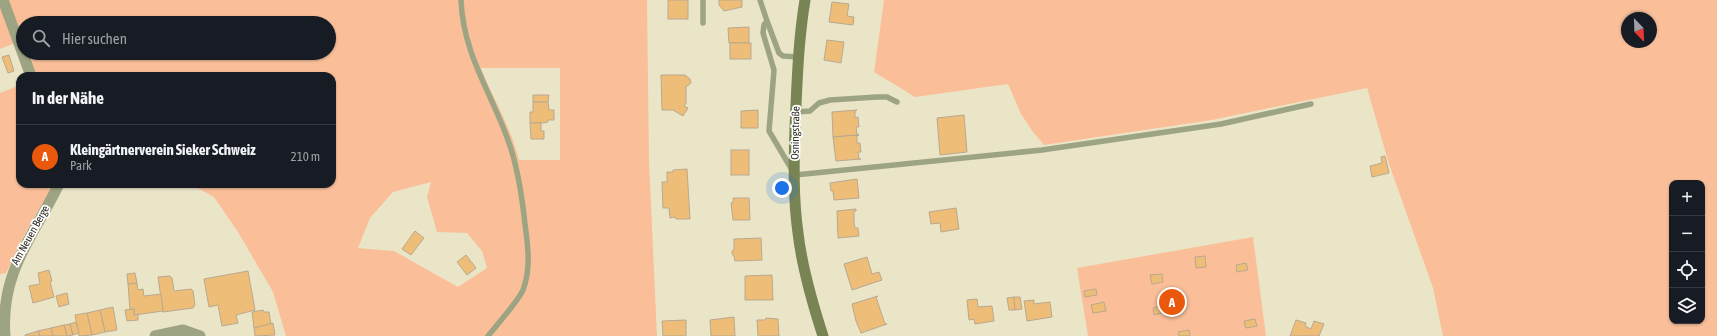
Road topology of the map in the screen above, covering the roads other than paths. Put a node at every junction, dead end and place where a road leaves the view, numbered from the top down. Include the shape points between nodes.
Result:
1 (4, 0) edge
2 (461, 0) edge
3 (703, 0) edge
4 (760, 0) edge
5 (805, 0) edge
6 (767, 21) junction
7 (703, 24) dead end
8 (16, 34) edge
9 (798, 57) junction
10 (25, 60) edge
11 (30, 72) edge
12 (898, 102) dead end
13 (1311, 104) dead end
14 (796, 112) junction
15 (794, 175) junction
16 (57, 188) edge
17 (5, 336) edge
18 (154, 336) edge
19 (200, 336) edge
20 (488, 336) edge
21 (823, 336) edge

1 - 8 street
2 - 20 lane via 462,16 473,58 509,142 519,182 528,240 529,268 523,291
3 - 7 lane
4 - 6 lane
5 - 9 main road, Osningstraße
6 - 9 lane via 779,53 783,56
6 - 15 lane via 763,33 774,70 769,131
9 - 14 main road, Osningstraße
10 - 11 street
12 - 14 lane via 882,97 830,100 819,103 810,111
13 - 15 lane via 1221,124 1042,150
14 - 15 main road, Osningstraße
15 - 21 main road, Osningstraße via 803,266
16 - 17 street, Am Neuen Berge via 13,268 2,309
18 - 19 street via 183,330

